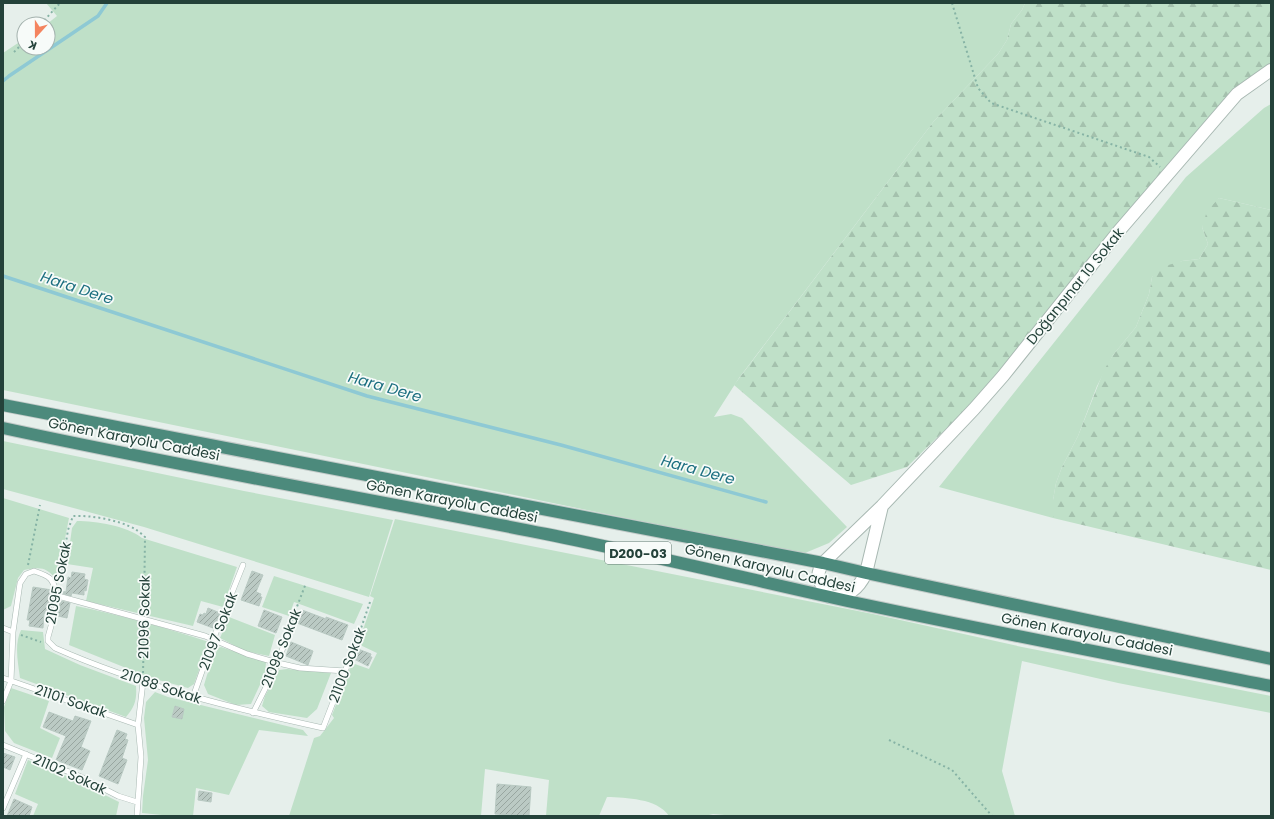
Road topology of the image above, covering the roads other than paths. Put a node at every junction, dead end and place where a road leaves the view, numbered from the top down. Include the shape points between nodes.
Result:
1 (1271, 70) edge
2 (3, 405) edge
3 (3, 428) edge
4 (882, 506) junction
5 (823, 563) junction
6 (243, 565) dead end
7 (866, 573) junction
8 (58, 596) junction
9 (830, 597) junction
10 (3, 628) edge
11 (13, 632) junction
12 (288, 632) road end
13 (213, 640) junction
14 (356, 644) road end
15 (55, 648) joint
16 (1271, 659) edge
17 (278, 663) junction
18 (345, 671) junction
19 (3, 678) edge
20 (11, 681) junction
21 (143, 682) junction
22 (1271, 686) edge
23 (193, 697) junction
24 (3, 701) edge
25 (253, 713) junction
26 (138, 725) junction
27 (323, 728) joint
28 (3, 745) edge
29 (26, 754) junction
30 (137, 802) junction
31 (3, 808) edge
32 (137, 816) edge

1 - 4 street, Doğanpınar 10 Sokak via 1237,94 1118,232 1003,376
2 - 5 highway, Gönen Karayolu Caddesi / D200-03
3 - 9 highway, Gönen Karayolu Caddesi / D200-03 via 545,534
4 - 5 street, Doğanpınar 10 Sokak
4 - 7 street
5 - 7 highway, Gönen Karayolu Caddesi / D200-03
5 - 9 street via 818,577
6 - 13 lane, 21097 Sokak
7 - 9 street via 854,591
7 - 16 highway, Gönen Karayolu Caddesi / D200-03
8 - 11 lane via 50,577 34,571 26,574 20,583
8 - 13 lane
8 - 15 lane, 21095 Sokak via 48,637 48,641
9 - 22 highway, Gönen Karayolu Caddesi / D200-03
10 - 11 lane
11 - 20 lane
12 - 17 lane, 21098 Sokak
13 - 17 lane
13 - 23 lane, 21097 Sokak
14 - 18 lane, 21100 Sokak
15 - 21 lane, 21088 Sokak
17 - 18 lane via 300,668
17 - 25 lane, 21098 Sokak
18 - 27 lane, 21100 Sokak
19 - 20 lane, 21101 Sokak
20 - 24 lane
20 - 26 lane, 21101 Sokak
21 - 23 lane, 21088 Sokak
21 - 26 lane
23 - 25 lane, 21088 Sokak
25 - 27 lane, 21088 Sokak
26 - 30 lane via 141,756
28 - 29 lane, 21102 Sokak
29 - 30 lane, 21102 Sokak via 118,796
29 - 31 lane
30 - 32 lane

